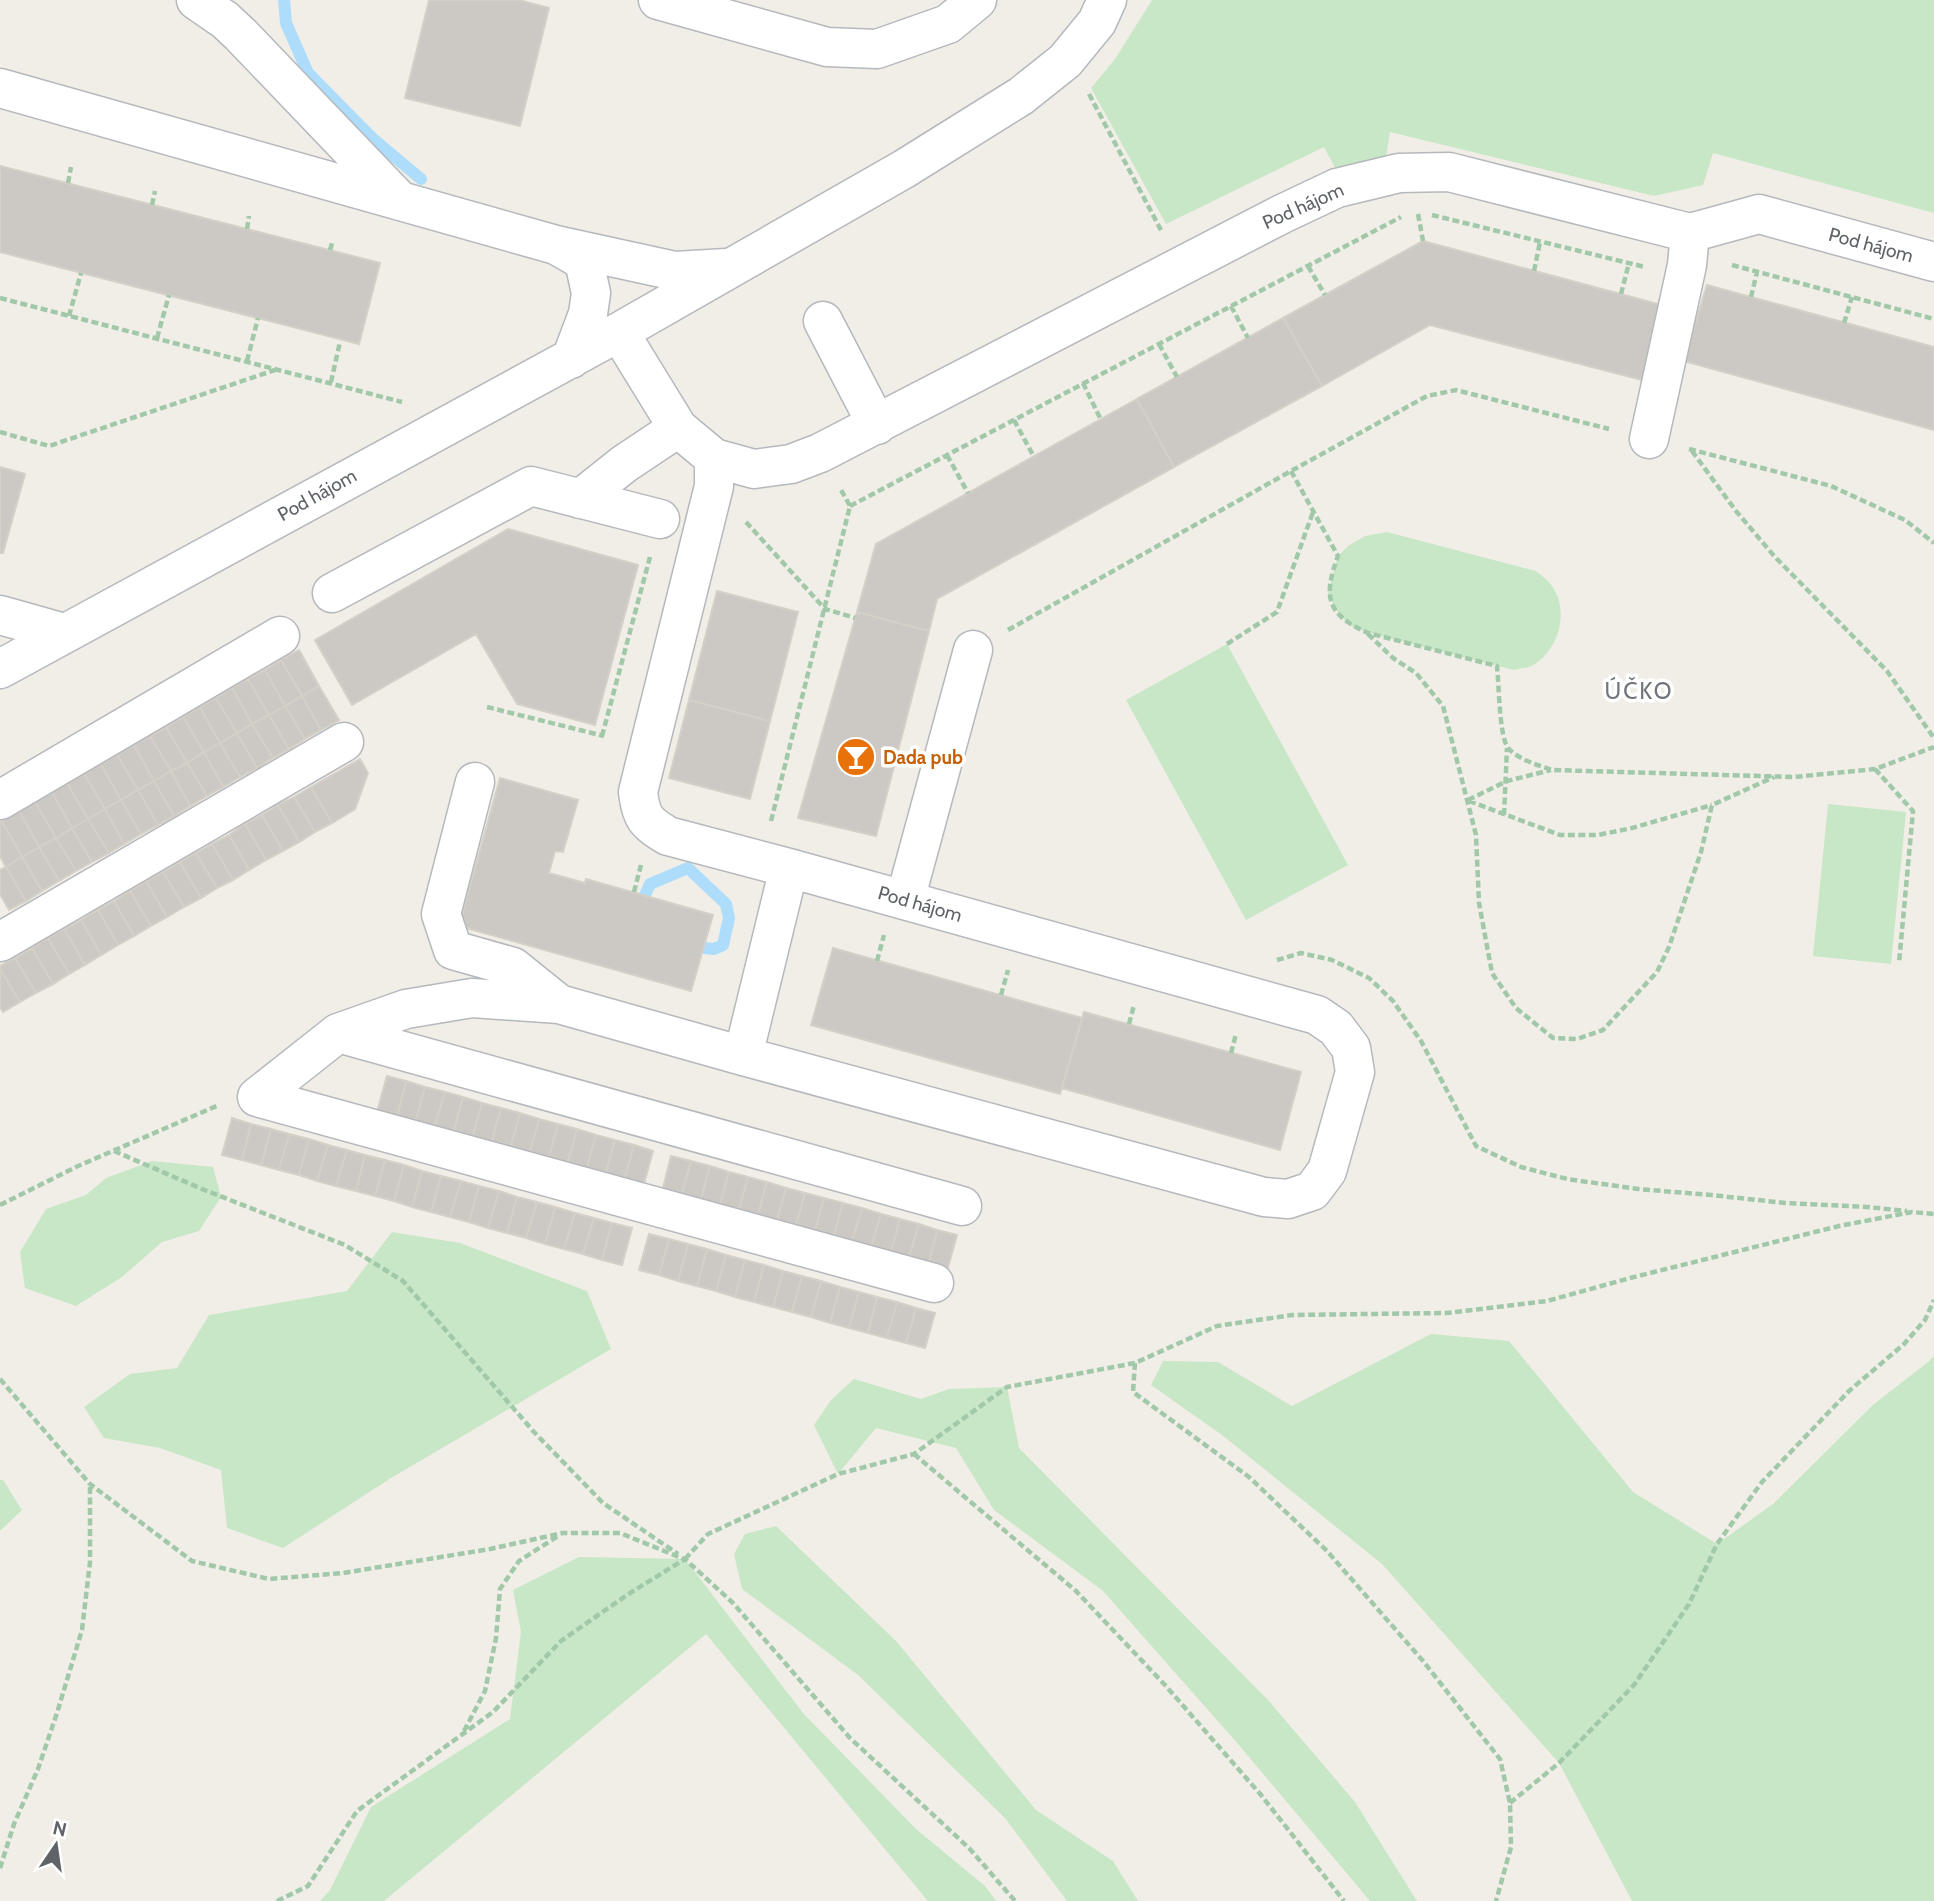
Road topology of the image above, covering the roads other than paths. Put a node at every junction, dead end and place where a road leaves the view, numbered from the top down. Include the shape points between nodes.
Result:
1 (196, 0) edge
2 (658, 0) edge
3 (977, 0) edge
4 (1108, 0) edge
5 (0, 88) edge
6 (400, 201) junction
7 (556, 245) junction
8 (1688, 249) junction
9 (1934, 262) edge
10 (731, 267) junction
11 (823, 321) dead end
12 (619, 332) junction
13 (571, 359) junction
14 (877, 425) junction
15 (678, 428) junction
16 (1649, 439) road end
17 (714, 472) junction
18 (580, 499) junction
19 (655, 536) road end
20 (332, 593) dead end
21 (0, 615) edge
22 (64, 632) junction
23 (280, 636) dead end
24 (973, 650) road end
25 (0, 669) edge
26 (344, 742) dead end
27 (475, 782) dead end
28 (0, 800) edge
29 (789, 867) junction
30 (905, 900) junction
31 (0, 942) edge
32 (559, 1004) junction
33 (338, 1033) junction
34 (743, 1056) junction
35 (962, 1206) dead end
36 (934, 1283) dead end

1 - 6 street via 241,35
2 - 3 street via 827,47 877,49 948,24
4 - 10 street, Pod hájom via 1097,22 1065,61 1021,96
5 - 6 street, Pod hájom
6 - 7 street, Pod hájom
7 - 10 street, Pod hájom via 675,271
7 - 13 street, Pod hájom via 584,261 591,293 589,314
8 - 9 street, Pod hájom via 1759,214
8 - 14 street, Pod hájom via 1449,172 1399,173 1337,188
8 - 16 street
10 - 12 street, Pod hájom
11 - 14 street
12 - 13 street, Pod hájom
12 - 15 street, Pod hájom
13 - 22 street, Pod hájom
14 - 17 street, Pod hájom via 791,464
15 - 17 street, Pod hájom
15 - 18 street
17 - 29 street, Pod hájom via 638,792 640,810 651,826 668,836
18 - 19 street
18 - 20 street via 531,486
21 - 22 street
22 - 25 street, Pod hájom
23 - 28 street
24 - 30 street
26 - 31 street
27 - 32 street via 441,914 453,950 513,967
29 - 30 street, Pod hájom
29 - 34 street
30 - 34 street, Pod hájom via 1317,1015 1336,1028 1351,1048 1355,1072 1327,1171 1312,1191 1288,1199 1264,1197
32 - 33 street via 472,998 406,1009
32 - 34 street, Pod hájom
33 - 35 street
33 - 36 street via 257,1097

